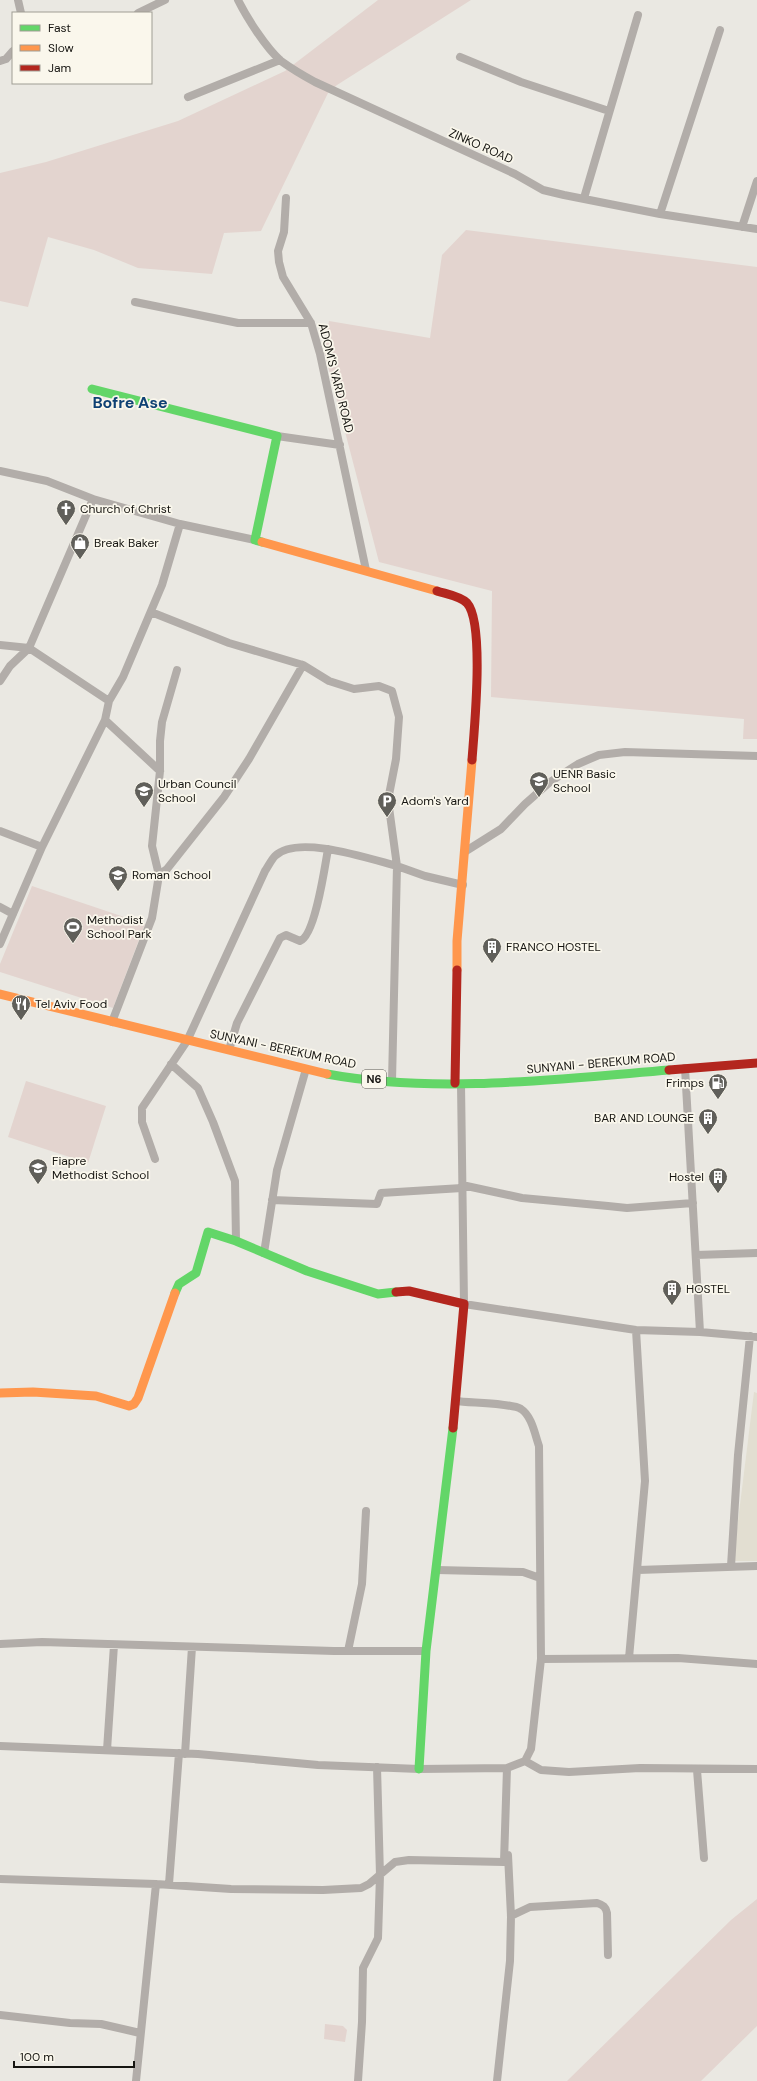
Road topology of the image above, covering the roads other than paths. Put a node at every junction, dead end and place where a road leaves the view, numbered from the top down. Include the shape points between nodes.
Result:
1 (18, 0) edge
2 (165, 0) edge
3 (238, 0) edge
4 (21, 12) edge
5 (140, 12) edge
6 (638, 15) dead end
7 (720, 30) dead end
8 (12, 52) edge
9 (460, 57) dead end
10 (0, 60) edge
11 (280, 60) junction
12 (188, 97) dead end
13 (609, 111) junction
14 (757, 182) edge
15 (286, 198) dead end
16 (584, 198) junction
17 (660, 214) junction
18 (742, 226) junction
19 (757, 229) edge
20 (134, 302) dead end
21 (311, 323) junction
22 (92, 389) dead end
23 (277, 436) junction
24 (340, 445) junction
25 (0, 471) edge
26 (93, 499) junction
27 (180, 524) junction
28 (255, 540) junction
29 (366, 570) junction
30 (151, 612) junction
31 (0, 645) edge
32 (29, 648) junction
33 (303, 665) junction
34 (177, 670) dead end
35 (0, 682) edge
36 (110, 702) junction
37 (104, 720) junction
38 (757, 756) edge
39 (160, 771) junction
40 (0, 831) edge
41 (42, 847) junction
42 (328, 849) junction
43 (466, 852) junction
44 (397, 866) junction
45 (159, 875) junction
46 (462, 885) junction
47 (0, 908) edge
48 (13, 914) junction
49 (0, 944) edge
50 (0, 994) edge
51 (112, 1022) junction
52 (187, 1041) junction
53 (229, 1050) junction
54 (757, 1063) edge
55 (171, 1064) junction
56 (686, 1068) junction
57 (306, 1069) junction
58 (392, 1080) junction
59 (458, 1084) junction
60 (155, 1159) dead end
61 (462, 1186) junction
62 (272, 1200) junction
63 (693, 1203) junction
64 (236, 1241) junction
65 (264, 1252) junction
66 (757, 1253) edge
67 (696, 1255) junction
68 (464, 1304) junction
69 (636, 1330) junction
70 (700, 1332) junction
71 (754, 1337) edge
72 (0, 1393) edge
73 (456, 1401) junction
74 (366, 1511) dead end
75 (731, 1566) junction
76 (757, 1566) edge
77 (437, 1570) junction
78 (638, 1570) junction
79 (540, 1578) junction
80 (0, 1644) edge
81 (114, 1645) junction
82 (192, 1647) junction
83 (348, 1651) junction
84 (426, 1651) junction
85 (629, 1658) junction
86 (541, 1659) junction
87 (757, 1664) edge
88 (0, 1746) edge
89 (107, 1750) junction
90 (182, 1754) junction
91 (525, 1761) junction
92 (377, 1767) junction
93 (507, 1768) junction
94 (419, 1769) junction
95 (757, 1769) edge
96 (697, 1770) junction
97 (704, 1858) dead end
98 (380, 1876) junction
99 (0, 1879) edge
100 (156, 1884) junction
101 (169, 1884) junction
102 (512, 1916) junction
103 (608, 1956) dead end
104 (0, 2015) edge
105 (140, 2033) junction
106 (136, 2081) edge
107 (358, 2081) edge
108 (497, 2081) edge

1 - 4 street
2 - 5 street
3 - 11 street, ZINKO ROAD
6 - 13 street
7 - 17 street
8 - 10 street via 6,59
9 - 13 street via 520,82
11 - 12 street
11 - 16 street, ZINKO ROAD via 315,82 515,174 543,190
13 - 16 street
14 - 18 street
15 - 21 street, ADOM'S YARD ROAD via 284,232 278,251 279,262 283,277
16 - 17 street, ZINKO ROAD
17 - 18 street, ZINKO ROAD
18 - 19 street, ZINKO ROAD
20 - 21 street via 238,323
21 - 24 street, ADOM'S YARD ROAD via 326,376
22 - 23 street
23 - 24 street
23 - 28 street
24 - 29 street, ADOM'S YARD ROAD
25 - 26 street via 47,482
26 - 27 street
26 - 32 street
27 - 28 street
27 - 30 street
28 - 29 street
29 - 43 street via 454,596 467,603 475,618 477,696
30 - 33 street via 229,643
30 - 36 street
31 - 32 street
32 - 35 street via 10,666
32 - 36 street
33 - 44 street via 329,681 354,688 379,686 392,691 399,717 396,759 388,800
33 - 45 street via 249,759 224,796 167,869
34 - 39 street via 162,722
36 - 37 street
37 - 39 street
37 - 41 street
38 - 43 street via 625,752 599,755 578,764 550,782 501,829
39 - 45 street via 152,846
40 - 41 street
41 - 48 street
42 - 44 street
42 - 52 street via 292,848 276,856 264,871
42 - 53 street via 321,892 308,936 300,941 286,935 280,938 237,1023
43 - 46 street
44 - 46 street
44 - 58 street
45 - 51 street via 152,918
46 - 59 street via 457,941
47 - 48 street
48 - 49 street
50 - 51 street, SUNYANI - BEREKUM ROAD / N6
51 - 52 street, SUNYANI - BEREKUM ROAD / N6
52 - 53 street, SUNYANI - BEREKUM ROAD / N6
52 - 55 street
53 - 57 street, SUNYANI - BEREKUM ROAD / N6
54 - 56 street, SUNYANI - BEREKUM ROAD / N6
55 - 60 street via 142,1108 142,1122
55 - 64 street via 198,1088 235,1181
56 - 59 street, SUNYANI - BEREKUM ROAD / N6 via 564,1080
56 - 63 street
57 - 58 street, SUNYANI - BEREKUM ROAD / N6 via 352,1077
57 - 62 street via 277,1170
58 - 59 street, SUNYANI - BEREKUM ROAD / N6
59 - 61 street
61 - 62 street via 381,1193 377,1204
61 - 63 street via 522,1198 626,1208
61 - 68 street
62 - 65 street
63 - 67 street
64 - 65 street
64 - 72 street via 208,1232 196,1273 177,1288 134,1404 129,1406 96,1396 33,1392
65 - 68 street via 307,1271 378,1294 409,1291
66 - 67 street
67 - 70 street
68 - 69 street
68 - 73 street
69 - 70 street
69 - 78 street via 645,1481
70 - 71 street
71 - 75 street via 738,1455
73 - 77 street
73 - 79 street via 511,1406 522,1410 529,1418 539,1446
74 - 83 street via 362,1584
75 - 76 street
75 - 78 street
77 - 79 street via 523,1572
77 - 84 street
78 - 85 street
79 - 86 street
80 - 81 street via 42,1642
81 - 82 street
81 - 89 street
82 - 83 street
82 - 90 street
83 - 84 street
84 - 94 street
85 - 86 street
85 - 87 street via 678,1658
86 - 91 street via 534,1734
88 - 89 street
89 - 90 street
90 - 92 street
90 - 101 street
91 - 93 street
91 - 96 street via 542,1770 569,1772 640,1768
92 - 94 street
92 - 98 street
93 - 94 street
93 - 98 street via 504,1862 409,1860 395,1862
93 - 102 street via 508,1862
95 - 96 street
96 - 97 street
98 - 101 street via 361,1888 323,1890 231,1889
98 - 107 street via 378,1938 363,1968
99 - 100 street
100 - 101 street
100 - 105 street
102 - 103 street via 530,1907 597,1903 602,1905 607,1913
102 - 108 street via 510,1961
104 - 105 street via 101,2024
105 - 106 street

